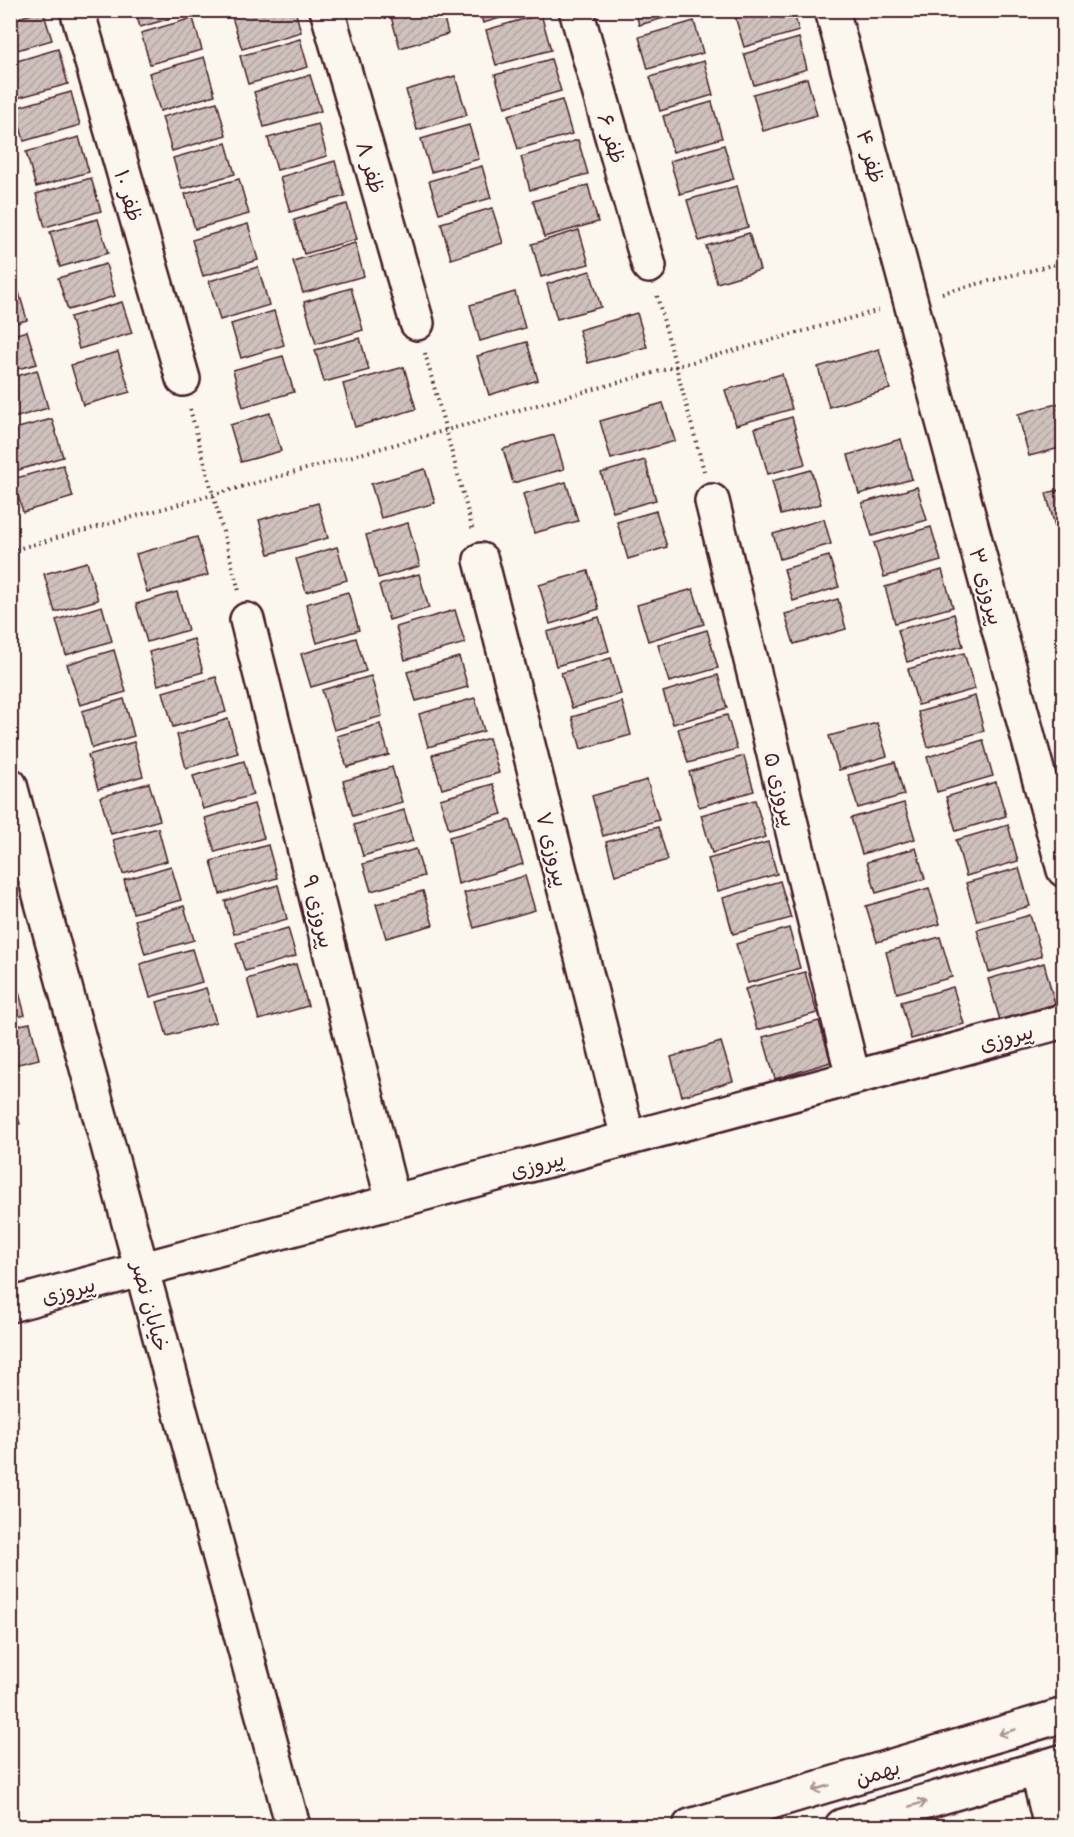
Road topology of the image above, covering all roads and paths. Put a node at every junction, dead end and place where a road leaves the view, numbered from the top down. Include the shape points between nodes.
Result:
1 (77, 10) edge
2 (327, 10) edge
3 (576, 10) edge
4 (832, 10) edge
5 (1064, 262) edge
6 (649, 266) joint
7 (912, 301) junction
8 (417, 323) joint
9 (676, 367) junction
10 (183, 379) joint
11 (446, 430) junction
12 (213, 495) junction
13 (712, 501) joint
14 (10, 551) edge
15 (481, 560) joint
16 (246, 620) joint
17 (10, 785) edge
18 (1064, 870) edge
19 (1064, 1021) edge
20 (853, 1077) junction
21 (628, 1138) junction
22 (393, 1202) junction
23 (142, 1269) junction
24 (10, 1305) edge
25 (1064, 1715) edge
26 (1050, 1765) edge
27 (293, 1827) edge
28 (690, 1827) edge
29 (842, 1827) edge
30 (1051, 1827) edge

1 - 10 street, ظفر ۱۰
2 - 8 street, ظفر ۸
3 - 6 street, ظفر ۶
4 - 7 street, ظفر ۴
5 - 7 path
6 - 9 path
7 - 9 path
7 - 18 street, پیروزی ۳
8 - 11 path
9 - 11 path
9 - 13 path
10 - 12 path
11 - 12 path
11 - 15 path
12 - 14 path
12 - 16 path
13 - 20 street, پیروزی ۵
15 - 21 street, پیروزی ۷
16 - 22 street, پیروزی ۹
17 - 23 street, خیابان نصر
19 - 20 street, پیروزی
20 - 21 street, پیروزی
21 - 22 street, پیروزی
22 - 23 street, پیروزی
23 - 24 street, پیروزی
23 - 27 street, خیابان نصر
25 -> 28 street, بهمن
29 -> 26 street, بهمن
26 - 30 street

